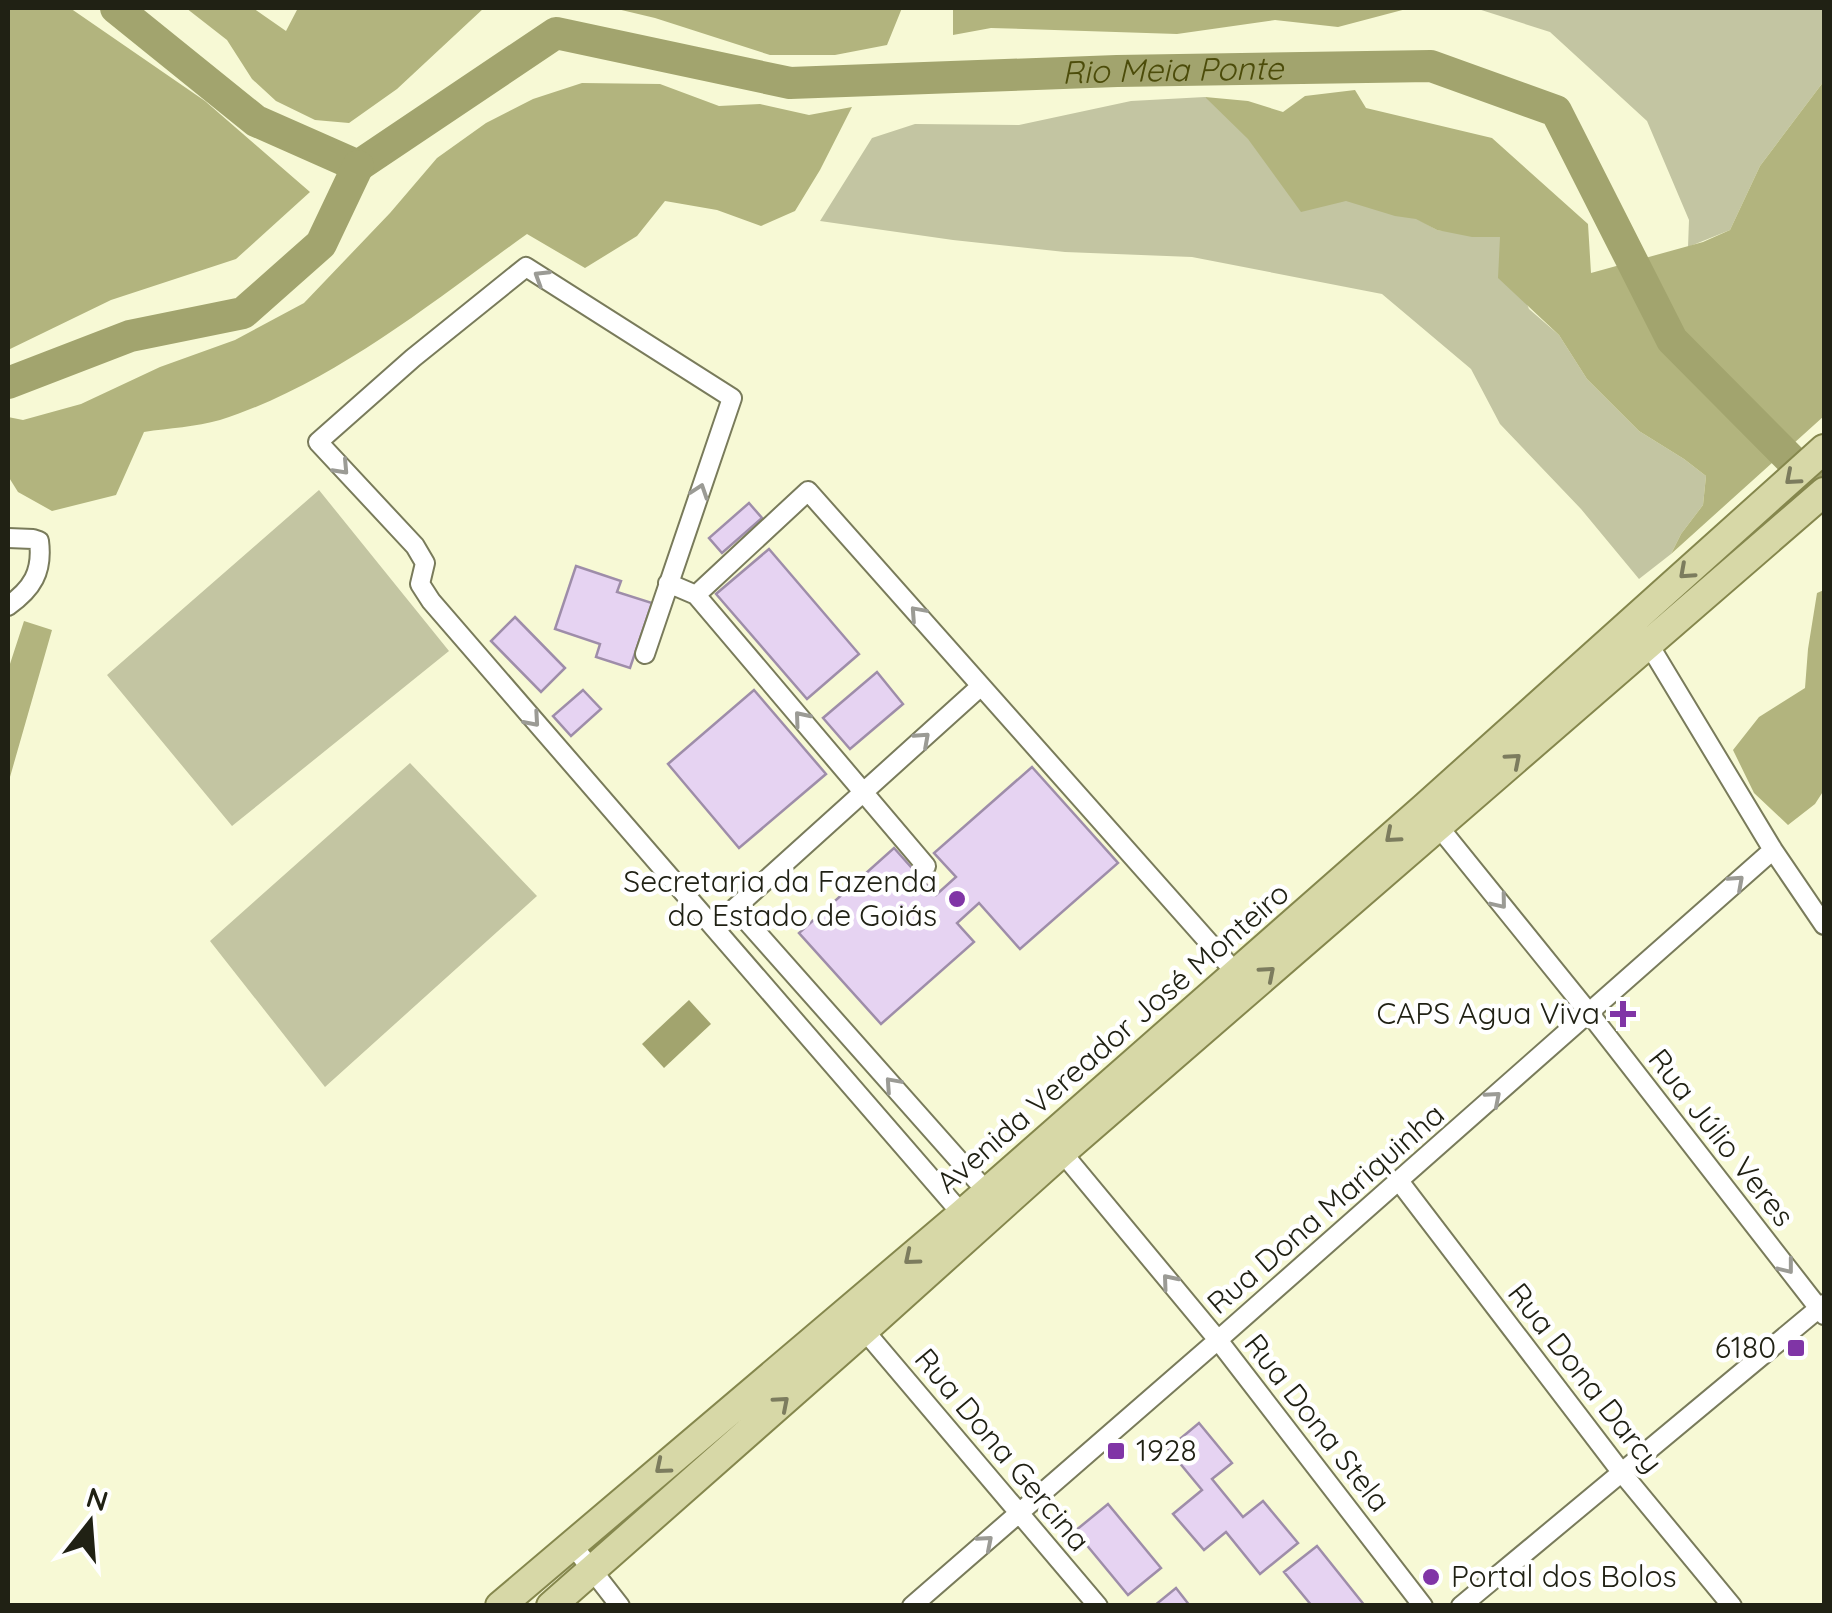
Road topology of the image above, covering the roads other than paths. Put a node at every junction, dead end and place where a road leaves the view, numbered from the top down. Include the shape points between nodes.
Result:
1 (1824, 449) edge
2 (1824, 492) edge
3 (9, 538) edge
4 (668, 584) junction
5 (696, 595) junction
6 (8, 606) edge
7 (1648, 644) junction
8 (645, 654) dead end
9 (982, 686) junction
10 (864, 792) junction
11 (1431, 817) junction
12 (1773, 850) junction
13 (926, 866) dead end
14 (1824, 925) edge
15 (1236, 973) junction
16 (1590, 1014) junction
17 (1056, 1144) junction
18 (1399, 1181) junction
19 (987, 1192) junction
20 (962, 1214) junction
21 (1823, 1309) edge
22 (864, 1330) junction
23 (1218, 1340) junction
24 (1622, 1473) junction
25 (1020, 1512) junction
26 (571, 1543) junction
27 (592, 1570) junction
28 (500, 1606) edge
29 (550, 1606) edge
30 (620, 1606) edge
31 (912, 1606) edge
32 (1098, 1606) edge
33 (1423, 1606) edge
34 (1461, 1606) edge
35 (1732, 1606) edge

1 -> 11 main road, Avenida Vereador José Monteiro
2 - 7 main road, Avenida Vereador José Monteiro
3 - 6 street via 33,538 40,549 36,579
4 - 5 street
4 - 8 street
4 -> 20 street via 732,398 526,267 318,442 415,546 426,563 420,584 431,602
9 -> 5 street via 808,491
10 -> 5 street
11 -> 7 main road, Avenida Vereador José Monteiro
7 - 12 street
10 -> 9 street
9 - 15 street
10 - 13 street
19 -> 10 street via 736,908
11 -> 15 main road, Avenida Vereador José Monteiro
11 -> 16 street, Rua Júlio Veres
17 -> 11 main road, Avenida Vereador José Monteiro
12 - 14 street
16 -> 12 street, Rua Dona Mariquinha
15 - 17 main road, Avenida Vereador José Monteiro
18 -> 16 street, Rua Dona Mariquinha
16 -> 21 street, Rua Júlio Veres
17 - 19 main road, Avenida Vereador José Monteiro
17 - 22 main road, Avenida Vereador José Monteiro
23 -> 17 street, Rua Dona Stela
18 - 23 street, Rua Dona Mariquinha
18 - 24 street, Rua Dona Darcy
19 - 20 main road, Avenida Vereador José Monteiro
20 -> 26 main road, Avenida Vereador José Monteiro
21 - 24 street
22 - 25 street, Rua Dona Gercina
27 -> 22 main road, Avenida Vereador José Monteiro
23 - 25 street, Rua Dona Mariquinha
23 - 33 street, Rua Dona Stela
24 - 34 street
24 - 35 street, Rua Dona Darcy
31 -> 25 street, Rua Dona Mariquinha
25 - 32 street, Rua Dona Gercina
26 - 27 street
26 - 28 main road, Avenida Vereador José Monteiro
27 - 29 main road, Avenida Vereador José Monteiro
27 - 30 street

